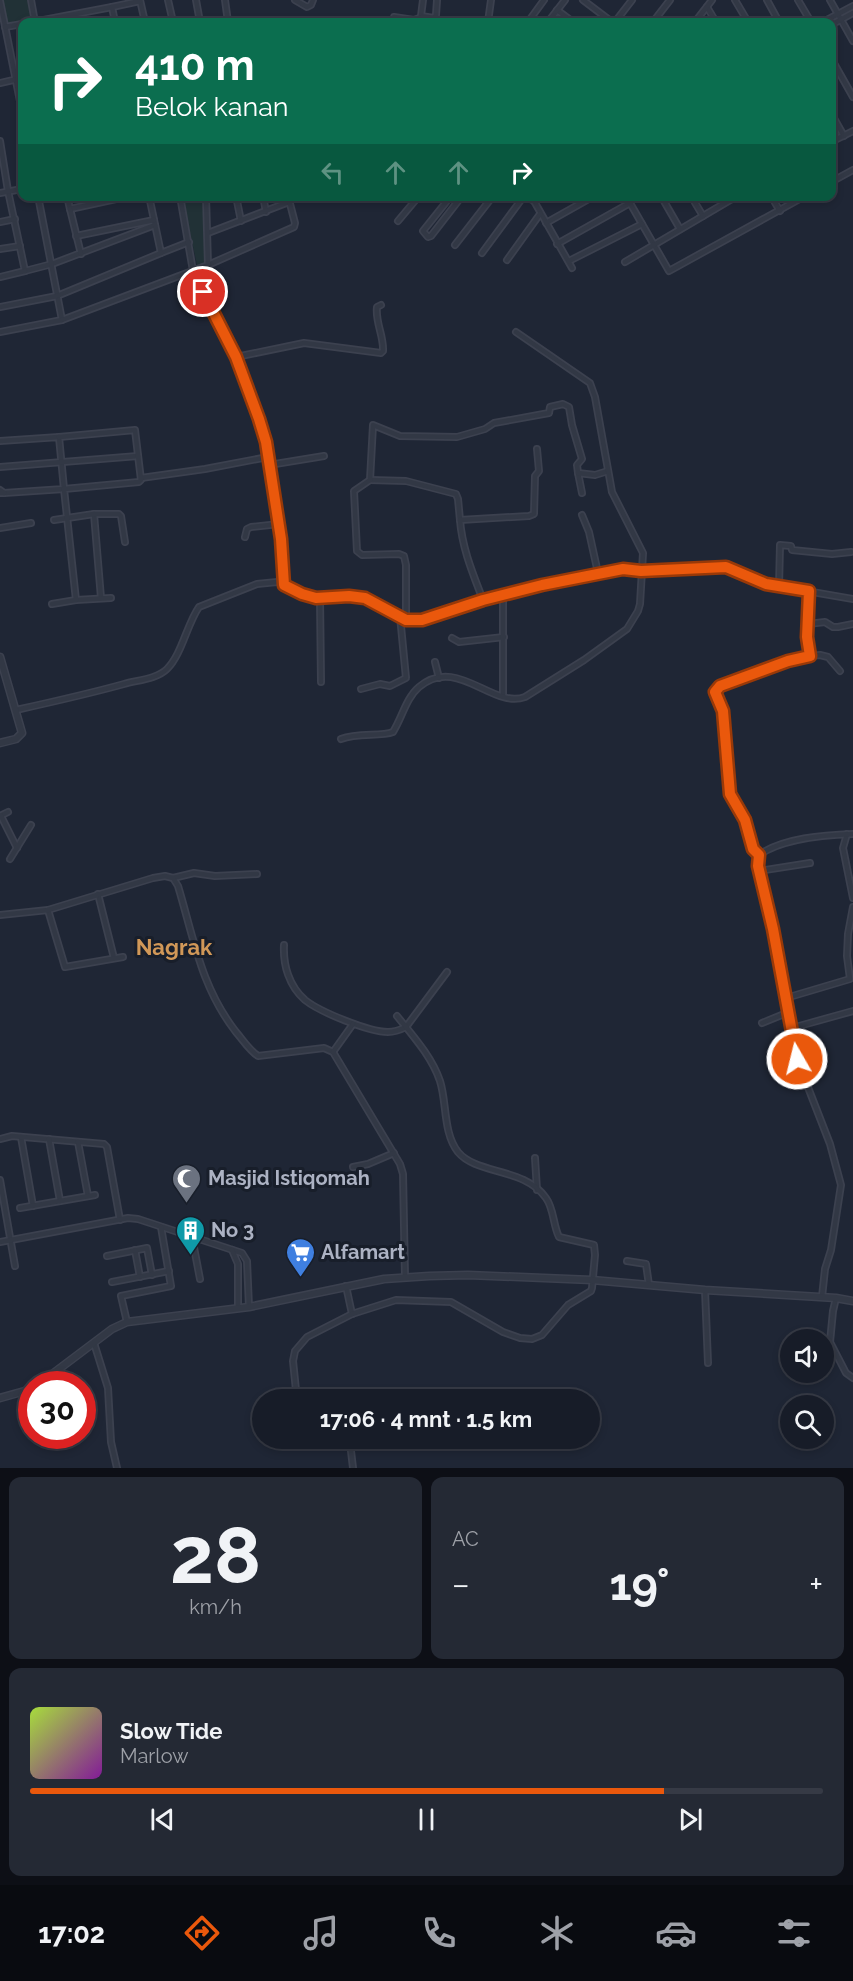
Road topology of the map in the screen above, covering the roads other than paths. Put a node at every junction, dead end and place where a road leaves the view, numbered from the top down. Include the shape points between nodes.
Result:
1 (31, 0) edge
2 (168, 0) edge
3 (196, 0) edge
4 (295, 0) edge
5 (313, 0) edge
6 (423, 0) edge
7 (437, 0) edge
8 (491, 0) edge
9 (544, 0) edge
10 (565, 0) edge
11 (583, 0) edge
12 (622, 0) edge
13 (668, 0) edge
14 (712, 0) edge
15 (735, 0) edge
16 (766, 0) edge
17 (798, 0) edge
18 (830, 0) edge
19 (0, 1) edge
20 (140, 1) edge
21 (227, 1) edge
22 (630, 2) edge
23 (853, 6) edge
24 (112, 7) junction
25 (707, 7) junction
26 (557, 10) junction
27 (853, 13) edge
28 (838, 14) junction
29 (394, 17) dead end
30 (33, 18) edge
31 (55, 18) edge
32 (114, 18) edge
33 (144, 18) edge
34 (172, 18) edge
35 (199, 18) edge
36 (228, 18) edge
37 (401, 18) edge
38 (425, 18) edge
39 (430, 18) edge
40 (489, 18) edge
41 (531, 18) edge
42 (551, 18) edge
43 (568, 18) edge
44 (608, 18) edge
45 (617, 18) edge
46 (656, 18) edge
47 (698, 18) edge
48 (714, 18) edge
49 (746, 18) edge
50 (777, 18) edge
51 (809, 18) edge
52 (830, 18) edge
53 (841, 20) junction
54 (836, 23) edge
55 (18, 25) edge
56 (5, 27) junction
57 (853, 41) edge
58 (836, 67) edge
59 (18, 72) edge
60 (18, 79) edge
61 (0, 83) edge
62 (853, 97) edge
63 (836, 122) edge
64 (853, 131) edge
65 (844, 136) junction
66 (836, 140) edge
67 (0, 141) edge
68 (3, 167) edge
69 (853, 170) edge
70 (836, 179) edge
71 (18, 190) edge
72 (8, 191) junction
73 (0, 193) edge
74 (40, 201) edge
75 (68, 201) edge
76 (107, 201) edge
77 (150, 201) edge
78 (181, 201) edge
79 (206, 201) edge
80 (237, 201) edge
81 (264, 201) edge
82 (285, 201) edge
83 (290, 201) edge
84 (415, 201) edge
85 (447, 201) edge
86 (458, 201) edge
87 (489, 201) edge
88 (520, 201) edge
89 (534, 201) edge
90 (585, 201) edge
91 (664, 201) edge
92 (694, 201) edge
93 (724, 201) edge
94 (730, 201) edge
95 (774, 201) edge
96 (797, 201) edge
97 (630, 203) joint
98 (725, 204) junction
99 (70, 209) junction
100 (780, 211) junction
101 (266, 212) junction
102 (540, 214) junction
103 (703, 216) junction
104 (15, 219) junction
105 (241, 221) junction
106 (398, 221) dead end
107 (0, 222) edge
108 (155, 222) junction
109 (546, 223) junction
110 (642, 224) junction
111 (680, 229) junction
112 (208, 234) junction
113 (76, 236) junction
114 (189, 242) junction
115 (557, 244) junction
116 (455, 245) dead end
117 (654, 245) junction
118 (20, 246) junction
119 (0, 249) edge
120 (161, 253) junction
121 (483, 253) dead end
122 (81, 254) junction
123 (507, 260) dead end
124 (568, 261) junction
125 (626, 262) dead end
126 (52, 264) junction
127 (208, 264) junction
128 (572, 268) dead end
129 (25, 271) junction
130 (193, 271) junction
131 (0, 277) edge
132 (57, 296) junction
133 (381, 305) dead end
134 (0, 308) edge
135 (62, 320) junction
136 (0, 332) edge
137 (516, 332) dead end
138 (236, 357) junction
139 (59, 436) junction
140 (0, 441) edge
141 (537, 449) dead end
142 (138, 456) junction
143 (324, 456) dead end
144 (268, 457) junction
145 (61, 463) junction
146 (269, 465) junction
147 (0, 467) edge
148 (608, 471) junction
149 (579, 474) junction
150 (141, 478) junction
151 (370, 480) junction
152 (64, 489) junction
153 (1, 492) edge
154 (582, 493) dead end
155 (93, 514) junction
156 (582, 515) dead end
157 (68, 518) junction
158 (54, 520) dead end
159 (460, 520) junction
160 (31, 523) dead end
161 (279, 524) junction
162 (0, 528) edge
163 (244, 537) dead end
164 (125, 542) dead end
165 (851, 552) dead end
166 (641, 571) junction
167 (598, 573) junction
168 (284, 585) junction
169 (779, 587) junction
170 (809, 591) junction
171 (503, 595) junction
172 (101, 598) junction
173 (111, 598) dead end
174 (320, 598) junction
175 (853, 599) edge
176 (76, 600) junction
177 (483, 600) junction
178 (52, 604) dead end
179 (400, 616) junction
180 (406, 620) junction
181 (808, 624) junction
182 (853, 624) edge
183 (504, 637) junction
184 (452, 638) dead end
185 (810, 656) junction
186 (0, 657) edge
187 (435, 662) dead end
188 (840, 671) dead end
189 (439, 678) junction
190 (321, 682) dead end
191 (361, 689) dead end
192 (503, 696) junction
193 (16, 710) junction
194 (341, 739) dead end
195 (0, 743) edge
196 (8, 812) dead end
197 (0, 816) edge
198 (31, 825) dead end
199 (847, 834) junction
200 (853, 834) edge
201 (17, 848) junction
202 (759, 855) junction
203 (10, 859) dead end
204 (810, 863) dead end
205 (759, 871) junction
206 (257, 874) dead end
207 (173, 878) junction
208 (98, 894) junction
209 (853, 898) edge
210 (853, 907) edge
211 (48, 910) junction
212 (0, 915) edge
213 (284, 945) dead end
214 (123, 957) dead end
215 (114, 958) junction
216 (447, 972) dead end
217 (786, 998) junction
218 (853, 1011) edge
219 (789, 1012) junction
220 (397, 1016) dead end
221 (762, 1023) dead end
222 (353, 1024) junction
223 (406, 1028) junction
224 (792, 1028) junction
225 (333, 1052) junction
226 (21, 1137) junction
227 (0, 1139) edge
228 (50, 1139) junction
229 (78, 1142) junction
230 (394, 1153) junction
231 (536, 1158) dead end
232 (353, 1167) dead end
233 (0, 1180) edge
234 (537, 1190) junction
235 (95, 1194) dead end
236 (88, 1196) junction
237 (60, 1201) junction
238 (33, 1206) junction
239 (20, 1208) dead end
240 (120, 1220) junction
241 (161, 1227) junction
242 (192, 1237) junction
243 (10, 1240) junction
244 (0, 1242) edge
245 (135, 1250) junction
246 (232, 1250) junction
247 (107, 1256) dead end
248 (627, 1261) dead end
249 (15, 1266) dead end
250 (169, 1271) junction
251 (152, 1275) junction
252 (140, 1277) junction
253 (405, 1277) junction
254 (200, 1279) dead end
255 (592, 1280) junction
256 (112, 1282) dead end
257 (649, 1285) junction
258 (346, 1287) junction
259 (705, 1290) junction
260 (822, 1297) junction
261 (836, 1298) junction
262 (853, 1301) edge
263 (249, 1307) junction
264 (238, 1308) junction
265 (352, 1314) junction
266 (127, 1322) junction
267 (831, 1329) edge
268 (94, 1343) junction
269 (834, 1350) edge
270 (708, 1364) dead end
271 (56, 1371) edge
272 (853, 1378) edge
273 (296, 1389) edge
274 (18, 1393) edge
275 (0, 1398) edge
276 (351, 1449) edge
277 (117, 1468) edge
278 (353, 1468) edge

1 - 30 street
2 - 34 street
3 - 35 street
4 - 5 street via 307,7
6 - 38 street
7 - 39 street via 435,17
8 - 40 street
9 - 41 street
10 - 26 street
11 - 44 street
12 - 22 street
13 - 46 street
14 - 25 street
15 - 49 street
16 - 50 street
17 - 51 street
18 - 28 street
19 - 56 street
20 - 24 street
20 - 33 street
21 - 36 street
22 - 45 street
23 - 28 street
24 - 31 street
24 - 32 street
25 - 47 street
25 - 48 street
26 - 42 street
26 - 43 street
27 - 53 street
28 - 52 street
28 - 53 street
29 - 37 street
53 - 54 street
53 - 57 street
55 - 56 street
56 - 59 street
58 - 62 street
60 - 61 street
63 - 65 street
64 - 65 street
65 - 66 street
67 - 68 street
68 - 72 street
69 - 70 street
71 - 72 street
72 - 73 street
72 - 104 street
74 - 126 street
75 - 99 street
76 - 99 street
77 - 108 street
78 - 114 street
79 - 112 street
80 - 105 street
81 - 101 street
82 - 101 street
83 - 127 street via 294,227
84 - 106 street
85 - 86 street via 424,234 431,236
87 - 116 street
88 - 121 street
89 - 102 street
90 - 109 street
91 - 111 street
92 - 103 street
93 - 98 street
94 - 98 street
95 - 100 street
96 - 100 street
97 - 110 street
97 - 115 street
98 - 103 street
99 - 113 street
100 - 117 street via 669,271
101 - 105 street
102 - 109 street
102 - 123 street
103 - 111 street
104 - 107 street
104 - 118 street
105 - 112 street
108 - 113 street
108 - 120 street
108 - 122 street
109 - 115 street
110 - 117 street
110 - 124 street
111 - 117 street
112 - 127 street
113 - 122 street
114 - 120 street
114 - 130 street
115 - 124 street
117 - 125 street
118 - 119 street
118 - 129 street
120 - 132 street
122 - 126 street
124 - 128 street
126 - 129 street
126 - 132 street
127 - 130 street
129 - 131 street
130 - 135 street
130 - 138 street
132 - 134 street
132 - 135 street
133 - 138 street via 377,313 384,345 381,353 304,343
135 - 136 street
137 - 148 street via 590,383
138 - 144 street via 259,419
139 - 140 street
139 - 142 street via 133,429
139 - 145 street
141 - 159 street via 539,471 535,476 534,514
142 - 145 street
142 - 150 street
143 - 146 street
144 - 146 street
144 - 150 street
145 - 147 street
145 - 152 street
146 - 161 street
148 - 149 street
148 - 166 street via 615,500 643,553
149 - 151 street via 577,465 582,459 569,407 563,404 550,407 549,413 494,423 457,437 400,436 373,425
149 - 154 street
150 - 152 street via 139,482
151 - 159 street via 406,481 456,494
151 - 180 street via 354,491 357,551 362,555 404,556
152 - 153 street
152 - 157 street
155 - 157 street
155 - 164 street via 121,515
155 - 172 street
156 - 167 street
157 - 158 street
157 - 176 street
159 - 177 street via 466,557
160 - 162 street
161 - 163 street via 248,528
161 - 168 street
165 - 169 street via 832,554 780,545
166 - 167 street
166 - 169 street via 726,567
166 - 192 street via 640,604 627,629 525,697
167 - 171 street
168 - 174 street
168 - 193 street via 257,584 199,607 176,657 159,674
169 - 170 street
170 - 175 street
170 - 181 street
171 - 177 street
171 - 183 street
172 - 173 street
172 - 176 street
174 - 179 street via 365,598
174 - 190 street
176 - 178 street
177 - 180 street via 422,620
179 - 180 street
179 - 191 street via 406,678 390,686 380,684
181 - 182 street
181 - 185 street
183 - 184 street via 459,642
183 - 192 street
185 - 188 street via 828,657
185 - 202 street via 720,686 715,692 723,711 730,794
186 - 193 street
187 - 189 street
189 - 192 street via 461,679
189 - 194 street via 412,694 389,734
193 - 195 street via 21,735
196 - 197 street
197 - 201 street
198 - 201 street
199 - 200 street
199 - 202 street via 802,839
199 - 209 street via 843,848
201 - 203 street
202 - 205 street
204 - 205 street
205 - 217 street
206 - 207 street via 194,873
207 - 208 street via 153,878
207 - 225 street via 209,989 221,1013 250,1049 258,1056 324,1048
208 - 211 street
208 - 215 street
210 - 217 street via 848,934 850,979
211 - 212 street
211 - 215 street via 65,967
213 - 222 street via 286,970 305,1000
214 - 215 street
216 - 223 street
217 - 219 street
218 - 224 street
219 - 221 street
219 - 224 street
220 - 223 street
222 - 223 street via 385,1032
222 - 225 street
223 - 234 street via 436,1069 451,1139 458,1151 466,1159 510,1173
224 - 260 street via 797,1059 830,1144 841,1185
225 - 230 street
226 - 227 street
226 - 228 street
226 - 238 street
228 - 229 street
228 - 237 street
229 - 236 street
229 - 240 street via 107,1147
230 - 232 street
230 - 253 street via 404,1174
231 - 234 street
233 - 243 street
234 - 255 street via 550,1205 559,1237 594,1245
235 - 236 street
236 - 237 street
237 - 238 street
238 - 239 street
240 - 241 street via 138,1219
240 - 243 street
241 - 242 street
241 - 250 street
242 - 246 street
242 - 254 street
243 - 244 street
243 - 249 street
245 - 247 street
245 - 251 street via 147,1248
245 - 252 street
246 - 263 street via 246,1258
246 - 264 street via 238,1264
248 - 257 street via 646,1264
250 - 251 street
250 - 266 street via 171,1286 121,1296
251 - 252 street
252 - 256 street
253 - 255 street via 468,1275
253 - 258 street
255 - 257 street
255 - 265 street via 591,1291 568,1305 542,1335 532,1339 502,1332 451,1302 396,1300
257 - 259 street
258 - 263 street
258 - 265 street
259 - 260 street
259 - 270 street
260 - 261 street
261 - 262 street
261 - 267 street
263 - 264 street
264 - 266 street
265 - 273 street via 307,1336 295,1351
266 - 268 street
268 - 271 street
268 - 277 street via 108,1388 111,1442
269 - 272 street via 846,1373
274 - 275 street
276 - 278 street

